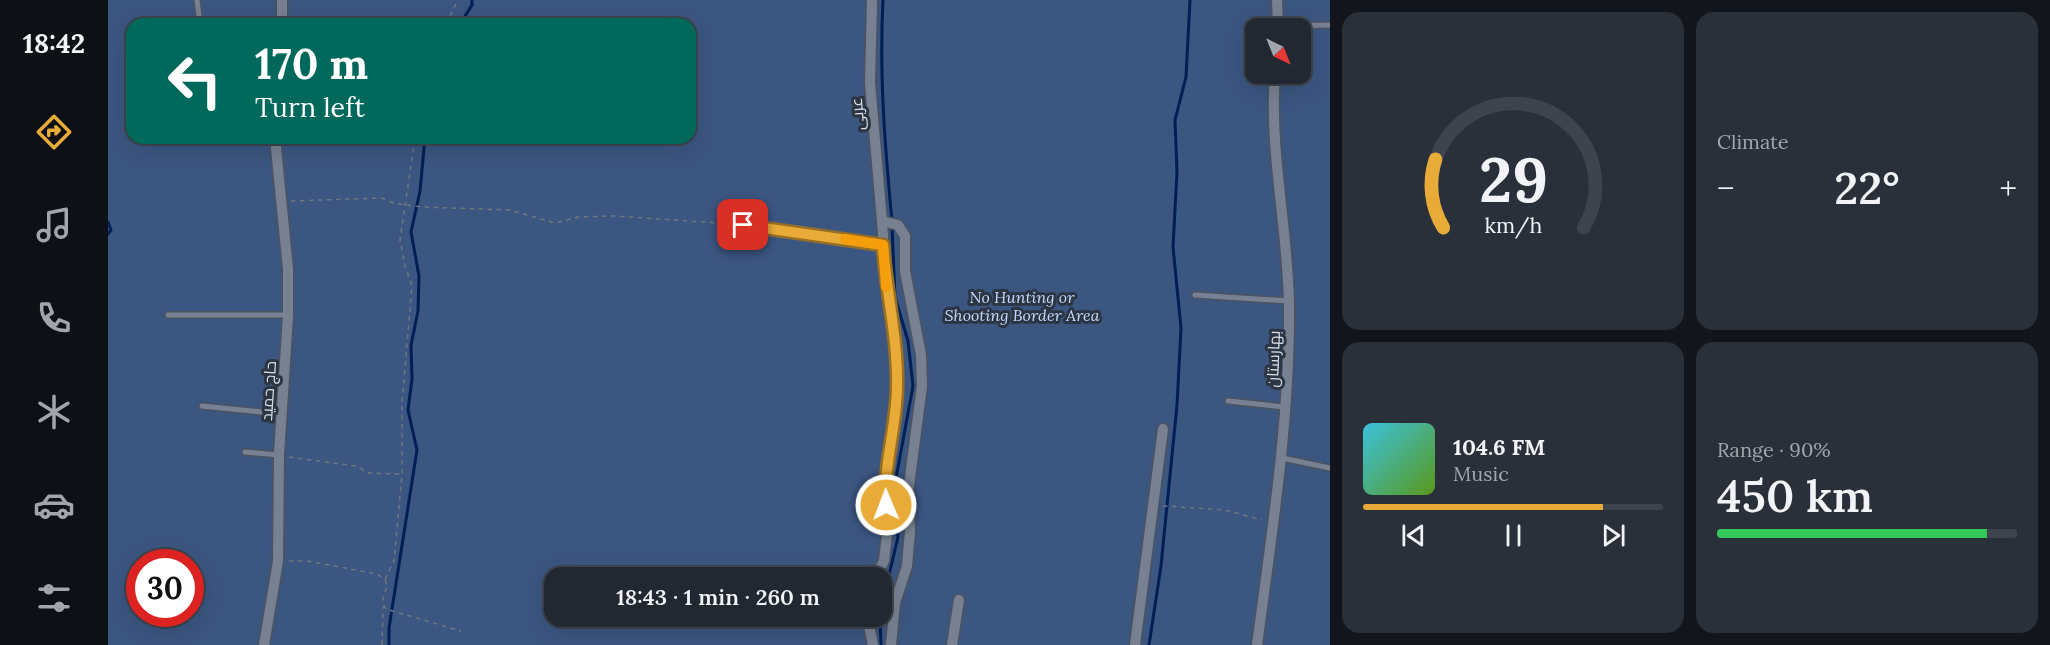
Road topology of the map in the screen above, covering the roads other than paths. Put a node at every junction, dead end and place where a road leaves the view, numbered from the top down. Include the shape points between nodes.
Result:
1 (198, 0) edge
2 (282, 0) edge
3 (872, 0) edge
4 (1277, 0) edge
5 (200, 18) edge
6 (282, 18) edge
7 (1278, 18) edge
8 (1330, 25) edge
9 (1311, 26) edge
10 (1275, 84) edge
11 (276, 144) edge
12 (740, 206) dead end
13 (890, 223) junction
14 (883, 245) junction
15 (1195, 296) dead end
16 (1289, 301) junction
17 (168, 315) dead end
18 (288, 315) junction
19 (1228, 401) dead end
20 (202, 406) dead end
21 (1286, 407) junction
22 (282, 414) junction
23 (1163, 429) dead end
24 (245, 452) dead end
25 (279, 455) junction
26 (1282, 458) junction
27 (1330, 468) edge
28 (881, 567) edge
29 (958, 600) dead end
30 (869, 627) edge
31 (264, 645) edge
32 (873, 645) edge
33 (891, 645) edge
34 (952, 645) edge
35 (1135, 645) edge
36 (1257, 645) edge

1 - 5 lane
2 - 6 street
3 - 13 street, عربی via 870,82
4 - 7 street
8 - 9 lane
10 - 16 street, بهارستان via 1274,136
11 - 18 street, حاج حمید via 288,269
12 - 14 lane via 743,225
13 - 14 street
13 - 33 street via 905,236 905,271 921,355 922,386 908,493 907,566 895,603
14 - 28 street via 887,296 896,337 897,388 885,485 888,525
15 - 16 lane
16 - 21 street, بهارستان
17 - 18 lane
18 - 22 street, حاج حمید
19 - 21 lane
20 - 22 lane
21 - 26 street, بهارستان
22 - 25 street, حاج حمید
23 - 35 street
24 - 25 lane
25 - 31 street, حاج حمید via 278,561
26 - 27 lane
26 - 36 street, بهارستان
29 - 34 street
30 - 32 street

